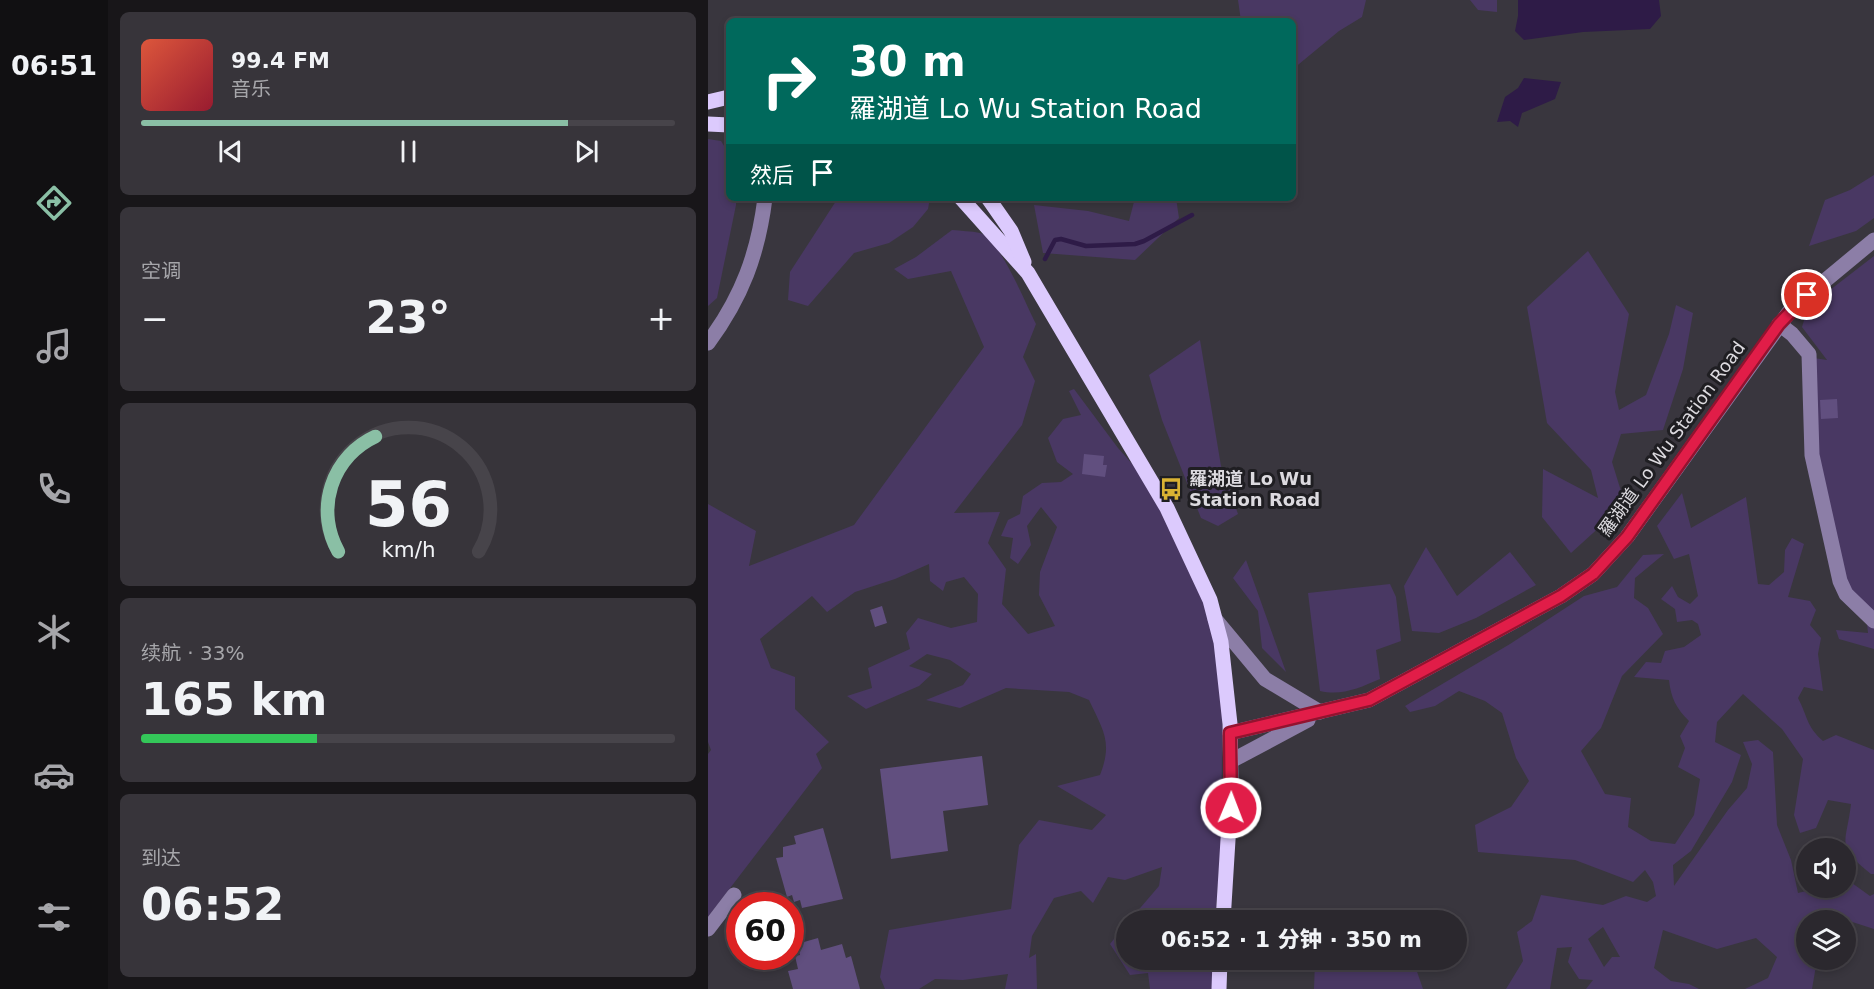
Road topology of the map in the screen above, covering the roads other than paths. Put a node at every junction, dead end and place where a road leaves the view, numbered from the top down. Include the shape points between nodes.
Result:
1 (726, 98) edge
2 (708, 102) edge
3 (708, 124) edge
4 (726, 125) edge
5 (764, 201) edge
6 (964, 201) edge
7 (990, 201) edge
8 (1874, 240) edge
9 (1028, 273) junction
10 (1779, 324) junction
11 (708, 343) edge
12 (1215, 619) junction
13 (1874, 621) edge
14 (1320, 712) junction
15 (1230, 733) junction
16 (1231, 760) junction
17 (726, 905) edge
18 (1224, 910) edge
19 (708, 928) edge
20 (1220, 970) edge
21 (1219, 989) edge

1 - 2 main road
3 - 4 main road
5 - 11 street via 754,257 736,300
6 - 9 main road
7 - 9 main road via 1011,231
8 - 10 street, 羅湖道 Lo Wu Station Road via 1792,308
9 - 12 main road via 1167,508
10 - 13 street via 1809,354 1812,455 1840,581 1846,594
10 - 14 street, 羅湖道 Lo Wu Station Road via 1627,537 1593,574 1561,596 1379,695
12 - 14 street via 1265,679
12 - 15 main road
14 - 15 street, 羅湖道 Lo Wu Station Road
14 - 16 street, 羅湖道 Lo Wu Station Road
15 - 16 main road
16 - 18 main road
17 - 19 street
20 - 21 main road

